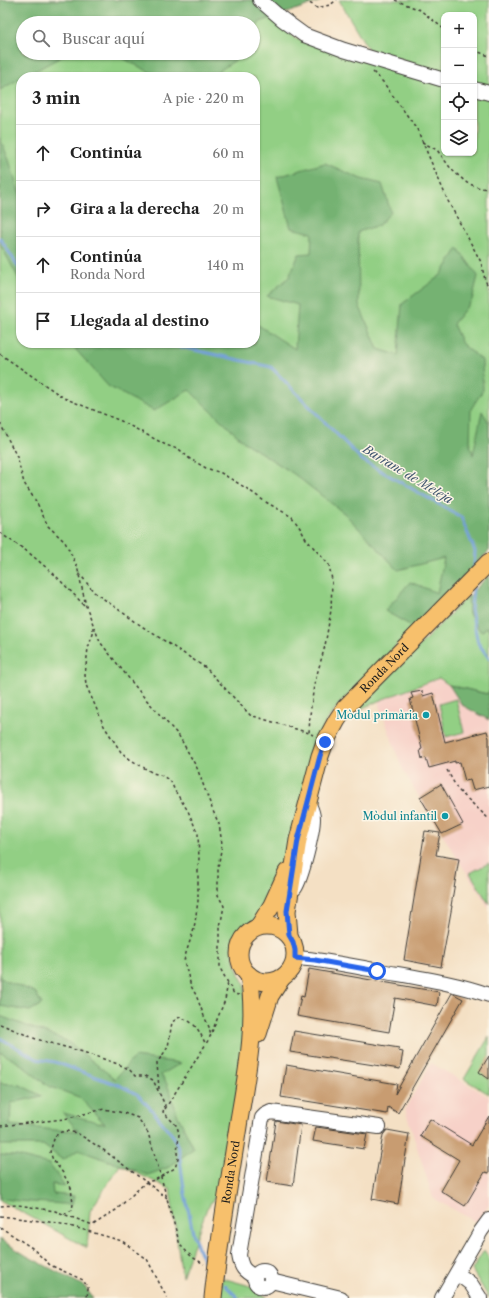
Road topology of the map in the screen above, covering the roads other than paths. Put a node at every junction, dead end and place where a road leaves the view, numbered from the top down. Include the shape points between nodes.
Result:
1 (260, 0) edge
2 (441, 79) edge
3 (477, 89) edge
4 (489, 93) edge
5 (489, 562) edge
6 (308, 802) junction
7 (298, 840) junction
8 (289, 899) junction
9 (260, 926) junction
10 (289, 935) junction
11 (295, 958) junction
12 (248, 975) junction
13 (280, 979) junction
14 (489, 995) edge
15 (245, 1084) junction
16 (379, 1127) dead end
17 (488, 1219) edge
18 (216, 1265) junction
19 (457, 1273) junction
20 (208, 1298) edge
21 (214, 1298) edge
22 (341, 1298) edge
23 (442, 1298) edge
24 (480, 1298) edge

1 - 2 street via 304,35 344,50
3 - 4 street
5 - 6 main road, Ronda Nord via 345,708 325,742
6 - 7 main road, Ronda Nord
6 - 8 street via 313,816 311,832 299,882
7 - 8 main road, Ronda Nord
7 - 9 main road, Ronda Nord via 286,875
8 - 10 main road, Ronda Nord
9 - 10 main road via 276,926
9 - 12 main road via 245,936 240,948 239,961
10 - 11 main road via 294,946
11 - 13 main road via 292,968
11 - 14 street via 408,976
12 - 13 main road via 264,982
12 - 15 main road, Ronda Nord via 252,993 252,1018
13 - 15 main road, Ronda Nord via 270,996 262,1019
15 - 18 main road, Ronda Nord
16 - 22 street via 270,1112 262,1118 239,1255 240,1266 255,1277 261,1271 265,1271 271,1281
17 - 19 street
18 - 20 main road, Ronda Nord
18 - 21 main road, Ronda Nord
19 - 23 street
19 - 24 street via 471,1284

